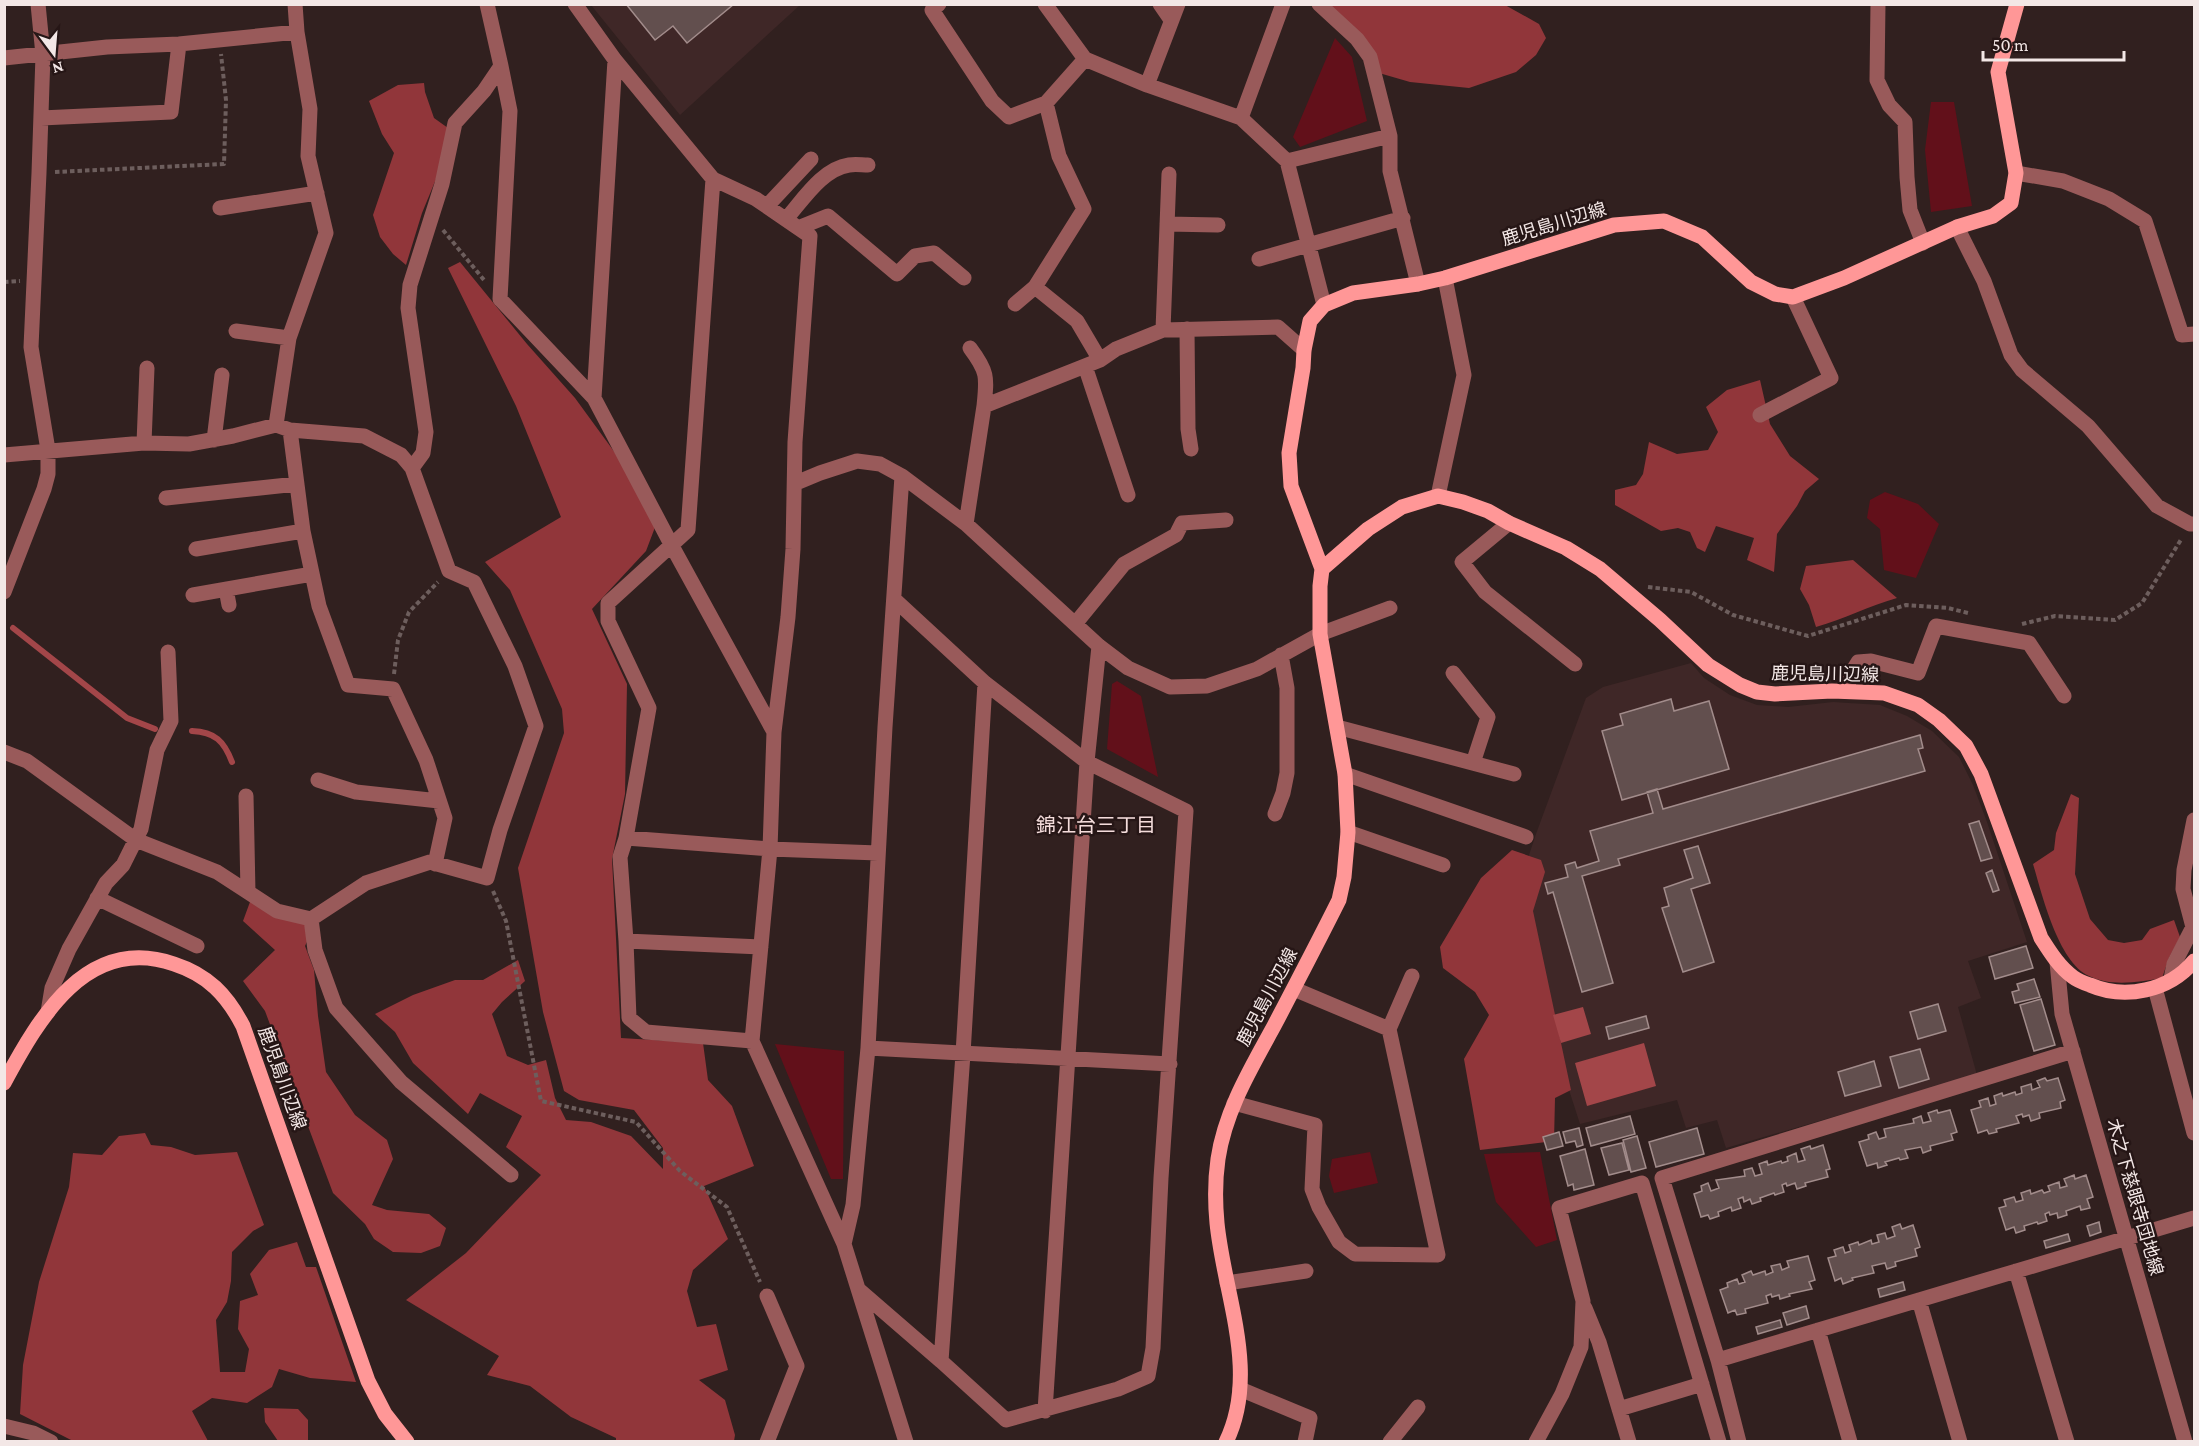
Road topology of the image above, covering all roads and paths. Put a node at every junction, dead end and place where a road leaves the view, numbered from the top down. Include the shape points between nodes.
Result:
1 (38, 4) edge
2 (295, 4) edge
3 (487, 4) edge
4 (575, 4) edge
5 (939, 4) edge
6 (1045, 4) edge
7 (1160, 4) edge
8 (1178, 4) edge
9 (1283, 4) edge
10 (1319, 4) edge
11 (1878, 4) edge
12 (2017, 4) edge
13 (1171, 21) junction
14 (297, 32) junction
15 (220, 39) junction
16 (179, 44) junction
17 (42, 55) junction
18 (4, 58) edge
19 (1085, 59) junction
20 (615, 60) junction
21 (501, 66) junction
22 (1147, 85) junction
23 (1046, 104) junction
24 (41, 118) junction
25 (1241, 118) junction
26 (1390, 136) junction
27 (811, 159) dead end
28 (1287, 161) junction
29 (868, 165) dead end
30 (39, 173) junction
31 (2016, 173) junction
32 (1169, 174) dead end
33 (713, 179) junction
34 (317, 193) junction
35 (767, 206) junction
36 (220, 208) dead end
37 (432, 216) junction
38 (1403, 218) junction
39 (792, 224) junction
40 (1167, 224) junction
41 (1218, 225) dead end
42 (1957, 227) junction
43 (1923, 243) junction
44 (1309, 245) junction
45 (1259, 259) dead end
46 (964, 278) dead end
47 (1445, 278) junction
48 (1418, 284) junction
49 (1035, 287) junction
50 (1793, 297) junction
51 (500, 299) junction
52 (1015, 304) dead end
53 (1324, 305) junction
54 (1187, 329) junction
55 (1163, 330) junction
56 (236, 331) dead end
57 (2194, 334) edge
58 (289, 339) junction
59 (970, 348) dead end
60 (1304, 350) junction
61 (1093, 363) junction
62 (147, 368) dead end
63 (222, 375) dead end
64 (594, 398) junction
65 (984, 406) junction
66 (1760, 415) dead end
67 (283, 428) junction
68 (214, 440) junction
69 (144, 442) junction
70 (1191, 449) dead end
71 (48, 450) junction
72 (4, 455) edge
73 (412, 468) junction
74 (902, 476) junction
75 (796, 483) junction
76 (297, 484) junction
77 (1128, 495) dead end
78 (1438, 496) junction
79 (166, 498) dead end
80 (1226, 520) dead end
81 (1509, 523) junction
82 (966, 524) junction
83 (2192, 524) edge
84 (303, 531) junction
85 (672, 546) junction
86 (196, 549) dead end
87 (1322, 568) junction
88 (449, 571) junction
89 (312, 574) junction
90 (1621, 584) junction
91 (226, 589) junction
92 (4, 592) edge
93 (193, 595) dead end
94 (894, 599) junction
95 (229, 605) dead end
96 (1390, 608) dead end
97 (1971, 614) dead end
98 (1075, 624) junction
99 (2017, 625) dead end
100 (1320, 634) junction
101 (1099, 646) junction
102 (168, 652) dead end
103 (1281, 655) junction
104 (1575, 664) dead end
105 (1453, 673) dead end
106 (985, 683) junction
107 (393, 689) junction
108 (1848, 691) junction
109 (2064, 696) dead end
110 (1337, 727) junction
111 (774, 732) junction
112 (4, 752) edge
113 (1087, 762) junction
114 (1473, 763) junction
115 (1345, 774) junction
116 (1514, 774) dead end
117 (318, 780) dead end
118 (246, 796) dead end
119 (440, 801) junction
120 (1275, 814) dead end
121 (2194, 820) edge
122 (1348, 832) junction
123 (1526, 837) dead end
124 (626, 838) junction
125 (136, 840) junction
126 (770, 849) junction
127 (878, 853) junction
128 (435, 864) junction
129 (1443, 865) dead end
130 (487, 878) junction
131 (248, 892) junction
132 (97, 898) junction
133 (311, 919) junction
134 (626, 941) junction
135 (197, 946) dead end
136 (761, 947) junction
137 (2194, 961) edge
138 (2057, 962) junction
139 (1412, 976) dead end
140 (2171, 979) junction
141 (2155, 988) junction
142 (1294, 989) junction
143 (48, 1012) junction
144 (1389, 1029) junction
145 (752, 1041) junction
146 (868, 1048) junction
147 (2073, 1052) junction
148 (963, 1054) junction
149 (1069, 1060) junction
150 (1170, 1064) junction
151 (4, 1083) edge
152 (1234, 1103) junction
153 (2194, 1133) edge
154 (511, 1175) dead end
155 (2194, 1218) edge
156 (2126, 1238) junction
157 (844, 1244) junction
158 (1306, 1270) dead end
159 (2016, 1271) junction
160 (1227, 1283) junction
161 (858, 1290) junction
162 (766, 1296) joint
163 (1919, 1300) junction
164 (1583, 1302) junction
165 (1818, 1330) junction
166 (1718, 1360) junction
167 (940, 1361) junction
168 (1702, 1384) junction
169 (1240, 1389) junction
170 (1418, 1407) dead end
171 (1619, 1409) junction
172 (1044, 1411) junction
173 (4, 1426) edge
174 (393, 1435) edge
175 (51, 1442) edge
176 (407, 1442) edge
177 (767, 1442) edge
178 (906, 1442) edge
179 (1226, 1442) edge
180 (1305, 1442) edge
181 (1390, 1442) edge
182 (1536, 1442) edge
183 (1629, 1442) edge
184 (1719, 1442) edge
185 (1739, 1442) edge
186 (1850, 1442) edge
187 (1960, 1442) edge
188 (2067, 1442) edge
189 (2185, 1442) edge

1 - 17 street
2 - 14 street
3 - 21 street
4 - 20 street
5 - 23 street via 932,10 992,101 1009,117
6 - 19 street
7 - 13 street
8 - 13 street
9 - 25 street
10 - 26 street via 1371,57
11 - 43 street via 1877,80 1889,105 1905,122 1910,210
12 - 31 main road via 1998,72
13 - 22 street
14 - 15 street
14 - 34 street via 310,109 308,156
15 - 16 street
15 - 30 path via 226,100 224,164
16 - 17 street
16 - 24 street via 171,112
17 - 18 street
17 - 24 street
19 - 22 street
19 - 23 street
20 - 33 street
20 - 64 street
21 - 37 street via 455,123
21 - 51 street via 510,111
22 - 25 street
23 - 49 street via 1059,156 1084,209
24 - 30 street
25 - 28 street
26 - 28 street
26 - 38 street via 1390,171
27 - 35 street
28 - 44 street
29 - 39 street via 849,165 819,181
30 - 71 street via 31,347
31 - 42 main road via 2011,203 1993,216
31 - 57 street via 2063,181 2109,199 2145,221 2182,335
32 - 40 street
33 - 35 street
33 - 85 street via 688,530
34 - 36 street
34 - 58 street via 326,233
35 - 39 street
37 - 51 path
37 - 73 street via 410,285 408,308 426,432 423,453
38 - 44 street
38 - 48 street
39 - 46 street via 828,216 897,274 915,256 934,254
39 - 75 street via 810,236 795,442
40 - 41 street
40 - 55 street
42 - 43 main road
42 - 83 street via 1984,281 2011,356 2022,370 2088,426 2157,506
43 - 50 main road
44 - 45 street
44 - 53 street
47 - 48 main road, 鹿児島川辺線
47 - 50 main road, 鹿児島川辺線 via 1614,225 1664,221 1702,237 1751,282 1775,294
47 - 78 street via 1464,375
48 - 53 main road, 鹿児島川辺線 via 1353,293
49 - 52 street
49 - 61 street via 1077,321
50 - 66 street via 1831,378
51 - 64 street
53 - 60 main road, 鹿児島川辺線 via 1310,321
54 - 55 street
54 - 60 street via 1278,327
54 - 70 street
55 - 61 street via 1116,348
56 - 58 street
58 - 67 street
59 - 65 street via 984,366
60 - 87 main road, 鹿児島川辺線 via 1289,453 1291,486
61 - 65 street
61 - 77 street
62 - 69 street
63 - 68 street
64 - 85 street
65 - 82 street
67 - 68 street
67 - 73 street via 364,436 401,455
67 - 76 street
68 - 69 street via 189,444
69 - 71 street
71 - 72 street
71 - 92 street via 44,489
73 - 88 street
74 - 75 street via 880,464 857,461
74 - 82 street
74 - 94 street
75 - 111 street via 788,617
76 - 79 street
76 - 84 street
78 - 81 main road, 鹿児島川辺線 via 1463,501
78 - 87 main road, 鹿児島川辺線 via 1402,507 1368,529
80 - 98 street via 1182,523 1176,535 1124,564
81 - 90 main road, 鹿児島川辺線 via 1566,548
81 - 104 street via 1462,562 1485,592
82 - 98 street
83 - 99 path via 2142,603 2115,621 2055,616
84 - 86 street
84 - 89 street
85 - 111 street
85 - 124 street via 608,603 608,621 649,708
87 - 100 main road, 鹿児島川辺線
88 - 107 path via 409,612 398,640
88 - 130 street via 474,582 515,666 536,726
89 - 91 street
89 - 107 street via 319,606 348,685
90 - 97 path via 1691,592 1733,615 1808,636 1906,605
90 - 108 main road, 鹿児島川辺線 via 1708,665 1740,685 1775,694
91 - 93 street
91 - 95 street
94 - 106 street
94 - 127 street
96 - 100 street
98 - 101 street
100 - 103 street
100 - 110 main road, 鹿児島川辺線
101 - 103 street via 1128,668 1170,687 1207,686 1257,669
101 - 113 street
102 - 125 street via 171,721 157,750
103 - 120 street via 1287,688 1287,773
105 - 114 street via 1488,717
106 - 113 street
106 - 148 street
107 - 119 street
108 - 109 street via 1849,676 1858,662 1918,673 1936,626 2029,643
108 - 138 main road, 鹿児島川辺線 via 1884,693 1918,705 1966,746 1992,802 2041,938
110 - 114 street
110 - 115 main road, 鹿児島川辺線
111 - 126 street
112 - 125 street via 27,761
113 - 149 street
113 - 150 street via 1186,811
114 - 116 street
115 - 122 main road, 鹿児島川辺線
115 - 123 street
117 - 119 street via 356,792
118 - 131 street
119 - 128 street via 445,818
121 - 140 street via 2183,889 2193,927 2174,964
122 - 129 street
122 - 142 main road, 鹿児島川辺線 via 1339,900
124 - 126 street
124 - 134 street via 620,857
125 - 131 street via 217,872
125 - 132 street via 123,865
126 - 127 street
126 - 136 street
127 - 146 street
128 - 130 street
128 - 133 street via 430,862 366,884
130 - 162 path via 506,921 541,1101 636,1122 680,1171 727,1207
131 - 133 street via 277,911
132 - 135 street
132 - 143 street via 52,988
133 - 154 street via 315,950 336,1008 401,1082
134 - 136 street
134 - 145 street via 629,1018 646,1032
136 - 145 street
137 - 140 main road, 鹿児島川辺線
138 - 141 main road, 鹿児島川辺線 via 2075,979 2098,989 2123,993
138 - 147 street, 木之下慈眼寺団地線 via 2062,1014
139 - 144 street
140 - 141 main road, 鹿児島川辺線
141 - 153 street
142 - 144 street
142 - 152 main road, 鹿児島川辺線
143 - 151 main road, 鹿児島川辺線
143 - 174 main road, 鹿児島川辺線 via 60,996 91,971 126,958 168,962 185,968 209,980 226,998 249,1042 368,1382
144 - 152 street via 1438,1255 1355,1254 1339,1242 1312,1189 1315,1125
145 - 157 street
146 - 148 street
146 - 157 street via 853,1205
147 - 156 street, 木之下慈眼寺団地線
147 - 166 street via 1662,1178
148 - 149 street
148 - 167 street
149 - 150 street
149 - 172 street
150 - 172 street via 1148,1376
152 - 160 main road, 鹿児島川辺線 via 1218,1158 1216,1194
155 - 156 street
156 - 159 street
156 - 189 street, 木之下慈眼寺団地線
157 - 161 street
158 - 160 street
159 - 163 street
159 - 188 street
160 - 169 main road, 鹿児島川辺線 via 1240,1352
161 - 167 street
161 - 178 street
162 - 177 street via 797,1366
163 - 165 street
163 - 187 street
164 - 168 street via 1559,1208 1642,1182
164 - 171 street
164 - 182 street via 1581,1347
165 - 166 street
165 - 186 street
166 - 185 street
167 - 172 street via 1006,1420
168 - 171 street
168 - 184 street
169 - 179 main road, 鹿児島川辺線 via 1235,1420
169 - 180 street via 1310,1418
170 - 181 street
171 - 183 street
173 - 175 street
174 - 176 main road, 鹿児島川辺線

